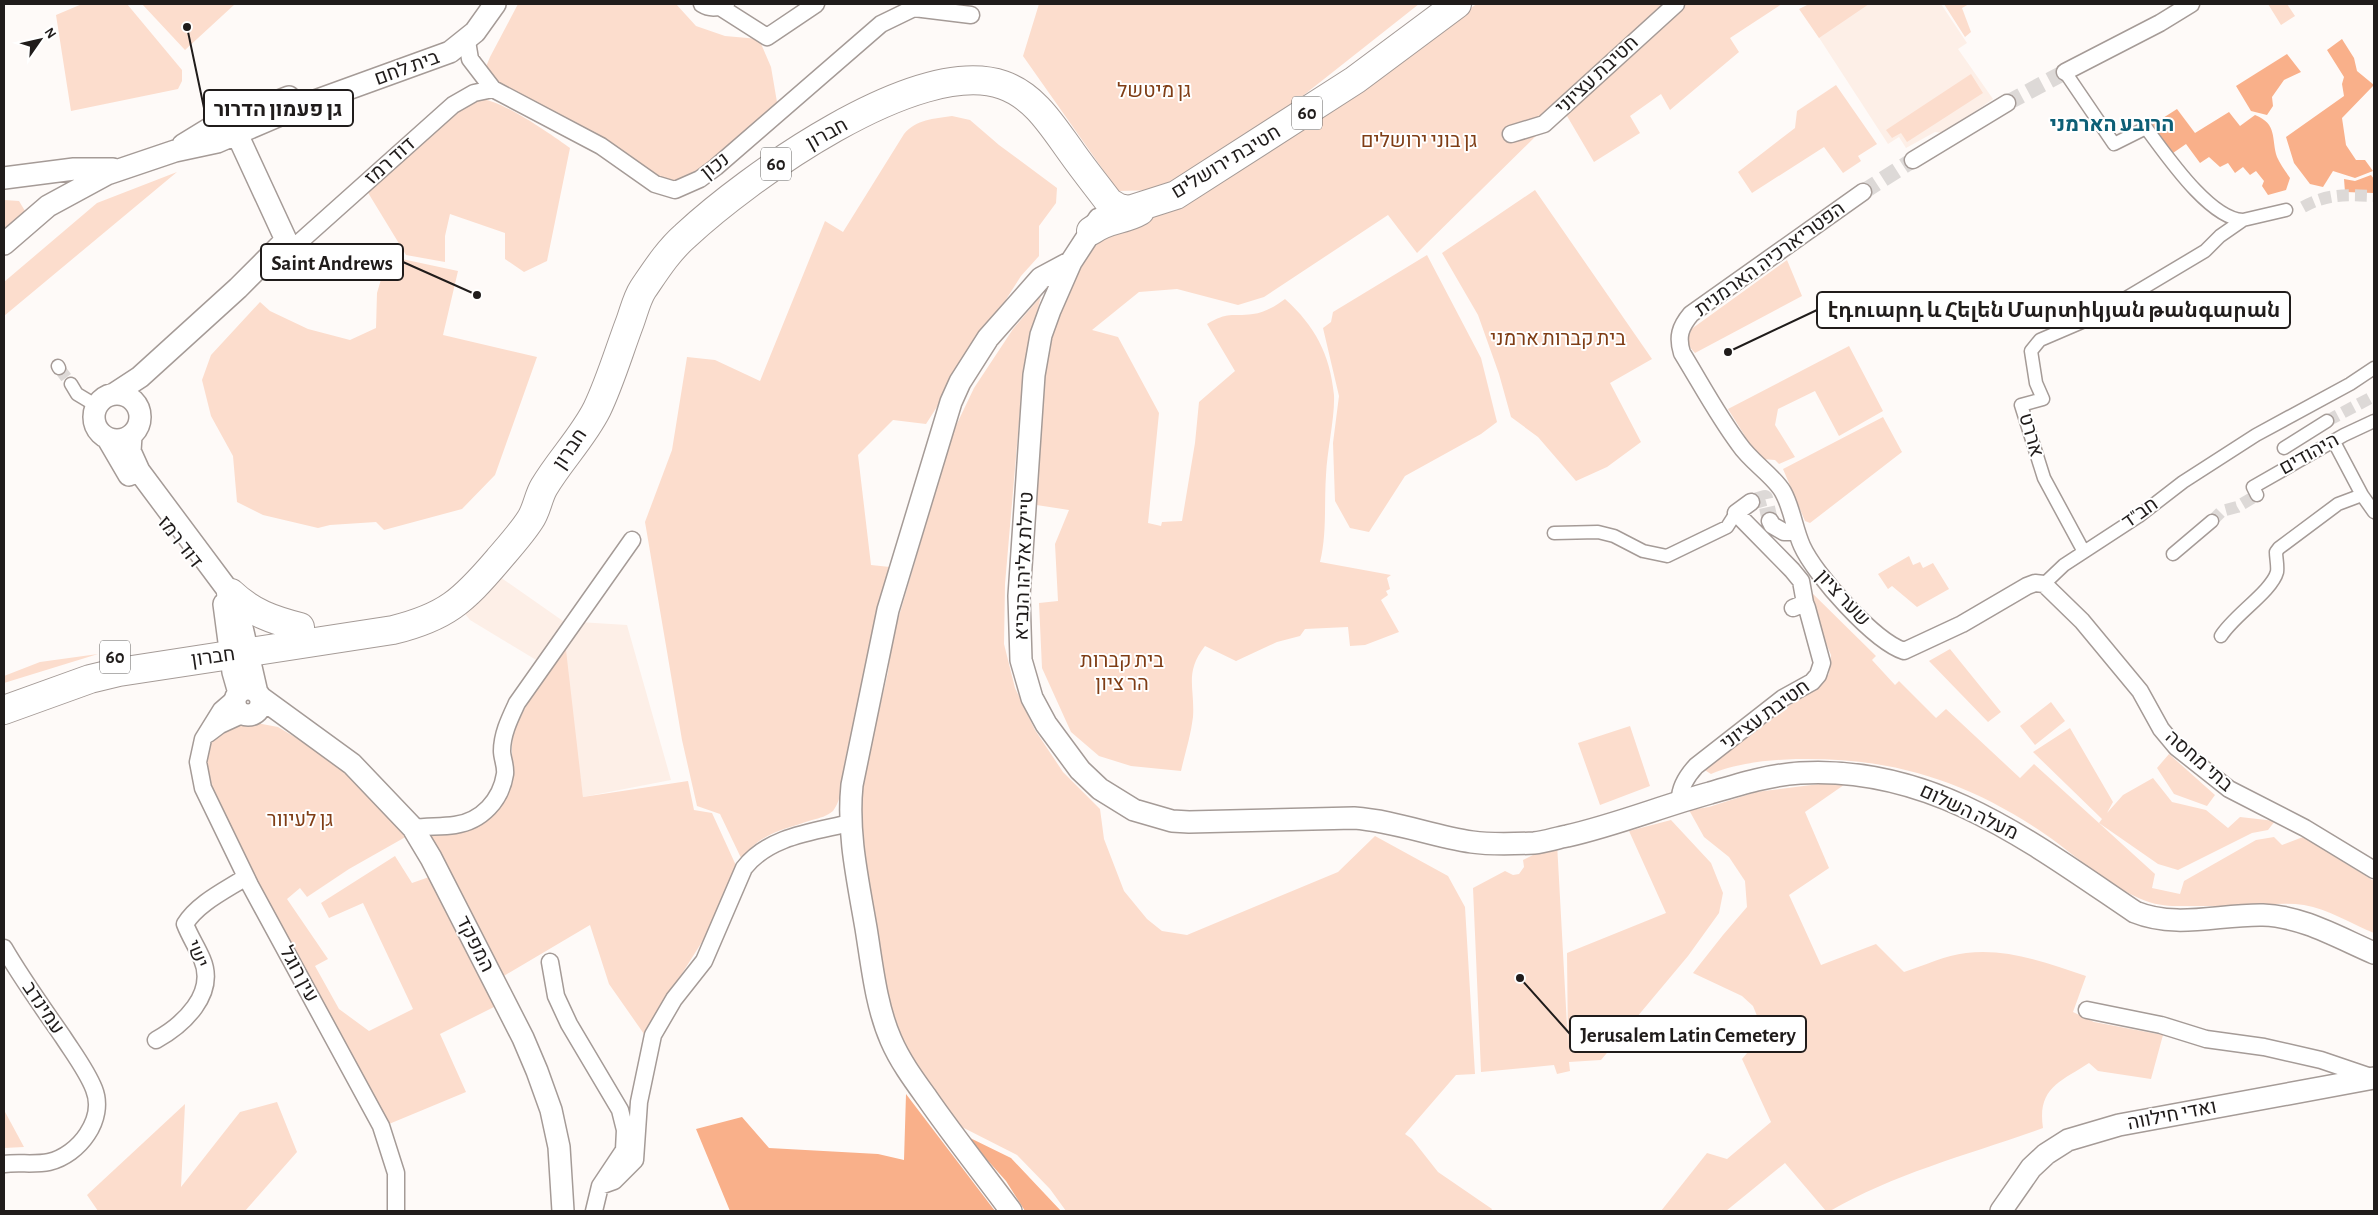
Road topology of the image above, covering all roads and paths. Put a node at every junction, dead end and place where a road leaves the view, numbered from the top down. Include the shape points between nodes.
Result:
1 (480, 4) edge
2 (495, 4) edge
3 (702, 4) edge
4 (816, 4) edge
5 (1457, 4) edge
6 (1676, 4) edge
7 (2191, 4) edge
8 (723, 5) edge
9 (971, 15) dead end
10 (463, 35) junction
11 (2065, 72) joint
12 (493, 89) junction
13 (2006, 103) tunnel mouth
14 (236, 126) junction
15 (1511, 134) dead end
16 (1913, 160) tunnel mouth
17 (117, 170) junction
18 (35, 174) junction
19 (4, 178) edge
20 (1863, 192) tunnel mouth
21 (60, 198) junction
22 (1110, 202) junction
23 (1147, 206) junction
24 (2286, 210) dead end
25 (2243, 220) junction
26 (1091, 231) junction
27 (4, 244) edge
28 (290, 244) junction
29 (1071, 262) junction
30 (2374, 368) edge
31 (71, 384) tunnel mouth
32 (114, 394) junction
33 (92, 403) dead end
34 (2374, 420) edge
35 (2327, 421) tunnel mouth
36 (130, 436) junction
37 (108, 439) junction
38 (2334, 442) junction
39 (2284, 448) dead end
40 (543, 489) junction
41 (2257, 494) tunnel mouth
42 (2362, 495) junction
43 (1751, 502) dead end
44 (2374, 512) edge
45 (1736, 513) junction
46 (1770, 520) tunnel mouth
47 (2212, 521) tunnel mouth
48 (1796, 532) junction
49 (1554, 533) dead end
50 (632, 540) dead end
51 (2084, 552) junction
52 (2173, 554) dead end
53 (2044, 584) junction
54 (231, 593) junction
55 (300, 627) junction
56 (2221, 636) dead end
57 (238, 644) junction
58 (1904, 651) joint
59 (4, 693) edge
60 (249, 701) junction
61 (4, 710) edge
62 (1680, 801) junction
63 (850, 823) junction
64 (413, 828) junction
65 (1425, 830) joint
66 (2374, 870) edge
67 (246, 877) junction
68 (4, 948) edge
69 (2374, 953) edge
70 (550, 962) dead end
71 (2087, 1010) dead end
72 (156, 1040) dead end
73 (2374, 1078) edge
74 (4, 1164) edge
75 (600, 1186) junction
76 (396, 1211) edge
77 (563, 1211) edge
78 (594, 1211) edge
79 (1011, 1211) edge
80 (2001, 1211) edge

1 - 10 street
2 - 10 street via 481,24
3 - 8 street via 708,8
4 - 8 street via 767,37
5 - 23 highway, חטיבת ירושלים / 60 via 1319,105 1183,191
6 - 15 street, חטיבת עציוני via 1544,124
7 - 11 street via 2152,28
9 - 12 street, נכון via 914,8 881,24 716,168 675,190 656,184 601,146
10 - 12 street, נכון via 470,59
10 - 14 street, בית לחם via 442,56
11 - 25 street via 2114,144 2146,128 2188,183 2220,211 2235,220
12 - 28 street, דוד רמז via 474,93 452,105
13 - 16 street
14 - 17 street, בית לחם via 206,146 175,151
14 - 28 street
17 - 18 street via 83,168
17 - 21 street, בית לחם via 79,182
18 - 19 street
18 - 21 street via 46,179
20 - 48 street, הפטריארכיה הארמנית via 1691,314 1680,331 1682,353 1738,444 1782,490
21 - 27 street, בית לחם via 36,214
22 - 23 highway, חטיבת ירושלים / 60 via 1125,210
22 - 26 street
22 - 40 highway, חברון / 60 via 1046,118 1026,98 1004,85 980,80 935,84 889,101 831,130 780,161 709,214 664,259 641,292 596,410
23 - 26 highway via 1129,216 1104,222
24 - 25 street, אררט
25 - 51 street, אררט via 2205,250 2096,316 2040,340 2031,351 2036,383 2043,400 2021,405 2042,471
26 - 29 street
28 - 32 street, דוד רמז via 140,377
29 - 63 street via 1041,278 988,338 951,402 888,610 852,785
29 - 65 street, טיילת אליהו הנביא via 1041,335 1034,375 1019,596 1022,660 1032,698 1046,724 1080,770 1100,789 1119,802 1151,816 1189,822 1354,818
30 - 51 street, חב"ד via 2256,435
31 - 33 street via 77,394
32 - 36 street via 131,399 139,410 138,425
32 - 37 street via 101,400 94,413 96,427
34 - 38 street, היהודים
35 - 39 street
36 - 37 street via 120,440
36 - 54 street, דוד רמז via 130,451 139,471
37 - 57 street, דוד רמז via 135,484 218,590
38 - 41 street, היהודים via 2253,487
38 - 42 street
40 - 55 highway, חברון / 60 via 522,508 471,574 444,598 385,620
40 - 57 highway, חברון / 60 via 530,520 509,547 465,598 439,615 393,630
42 - 44 street
42 - 56 street via 2338,504 2279,548 2276,552 2278,570 2273,582
43 - 45 street
45 - 49 street via 1727,527 1667,556 1643,551 1614,536 1598,532
45 - 62 street, חטיבת עציוני via 1801,581 1799,606 1822,663 1812,682 1783,698 1696,766 1680,793
46 - 48 street via 1784,532
47 - 52 street
48 - 58 street, שער ציון via 1818,574 1879,637
50 - 64 street via 517,703 507,726 502,750 504,778 492,806 472,820 455,825
51 - 53 street, חב"ד
53 - 58 street, חב"ד via 2027,586 1962,624
53 - 66 street, בתי מחסה via 2082,622 2140,690 2161,729 2184,753 2229,789 2305,828
54 - 55 highway via 262,616
54 - 57 street, דוד רמז via 239,609
55 - 57 highway, חברון / 60
57 - 59 highway, חברון / 60 via 91,663
57 - 60 street
57 - 61 highway, חברון / 60 via 90,680
60 - 64 street, המפקד via 300,727 352,764
60 - 67 street, עין רוגל via 221,710 203,739 198,762 203,788
62 - 65 street, מעלה השלום via 1596,830 1537,843 1473,842
62 - 69 street, מעלה השלום via 1766,778 1798,773 1847,772 1880,777 1934,794 1984,816 2033,842 2135,912 2152,919 2279,916
63 - 75 street via 778,842 753,856 744,868 704,961 674,999 653,1035 639,1102 635,1160 614,1181
63 - 79 street via 870,952 891,1041 962,1148
64 - 77 street, המפקד via 465,923 536,1071 551,1110 559,1146
67 - 72 street, ישי via 210,901 185,924 203,960 204,988 196,1007 177,1026
67 - 76 street, עין רוגל via 381,1126 396,1173
68 - 74 street, עמינדב via 83,1068 95,1090 98,1104 90,1131 69,1154 49,1162
70 - 75 street via 556,996 620,1110 625,1130 624,1150
71 - 73 street via 2161,1025 2206,1040 2264,1047 2321,1060
73 - 80 street, ואדי חילווה via 2119,1125 2068,1140 2031,1168
75 - 78 street

